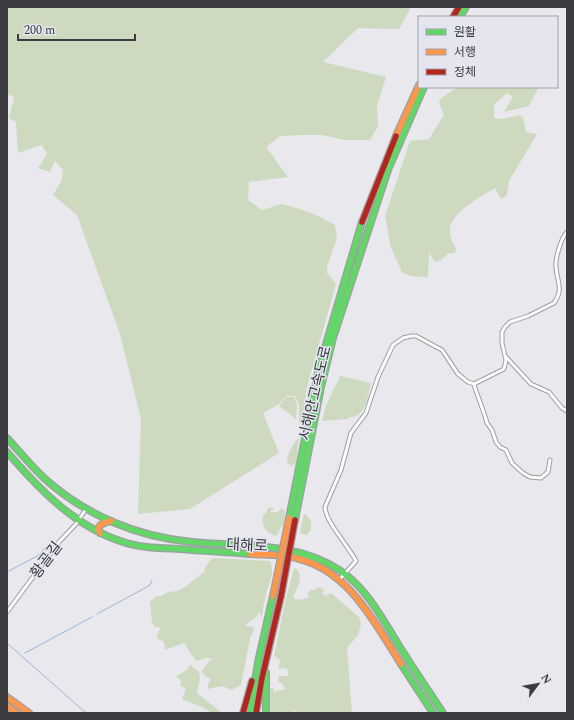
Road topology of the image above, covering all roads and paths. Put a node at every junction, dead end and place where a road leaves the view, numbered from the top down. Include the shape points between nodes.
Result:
1 (458, 7) edge
2 (466, 7) edge
3 (454, 16) edge
4 (461, 16) edge
5 (418, 87) edge
6 (424, 88) edge
7 (567, 232) edge
8 (506, 357) junction
9 (474, 384) junction
10 (567, 411) edge
11 (7, 438) edge
12 (7, 452) edge
13 (7, 456) edge
14 (550, 460) dead end
15 (25, 472) junction
16 (60, 492) junction
17 (54, 502) junction
18 (86, 509) junction
19 (292, 519) junction
20 (78, 520) junction
21 (111, 521) junction
22 (100, 533) junction
23 (345, 574) junction
24 (340, 579) junction
25 (7, 612) edge
26 (258, 662) junction
27 (267, 663) junction
28 (7, 697) edge
29 (7, 706) edge
30 (16, 713) edge
31 (29, 713) edge
32 (243, 713) edge
33 (250, 713) edge
34 (256, 713) edge
35 (266, 713) edge
36 (433, 713) edge
37 (443, 713) edge

1 - 3 highway
2 - 4 highway
5 - 19 highway, 서해안고속도로 via 396,135 362,223 341,292 319,368
6 - 19 highway, 서해안고속도로 via 388,170 333,338
7 - 8 street via 557,259 560,290 556,300 528,316 510,322 505,327 502,332 502,343
8 - 9 street via 504,369
8 - 10 street via 531,384 550,392
9 - 14 street via 496,442 506,450 512,463 530,477 541,478 548,472
9 - 23 street via 458,374 442,350 416,336 403,338 394,345 378,377 366,412 351,433 341,470 325,507 329,520 356,561
11 - 16 highway, 대해로
12 - 15 highway, 대해로
13 - 15 highway
15 - 17 highway, 대해로
16 - 17 highway via 60,499
16 - 18 highway, 대해로
17 - 20 highway, 대해로
18 - 20 street, 황골길
18 - 21 highway, 대해로
19 - 26 highway, 서해안고속도로, bridge
19 - 27 highway, 서해안고속도로, bridge via 281,596
20 - 22 highway, 대해로
20 - 25 street, 황골길
21 - 22 highway via 99,526
21 - 23 highway, 대해로 via 138,532 173,540 296,550 314,556
22 - 24 highway, 대해로 via 127,544 145,547 294,558 310,562
23 - 24 street
23 - 37 highway, 대해로 via 372,602
24 - 36 highway, 대해로 via 366,608
26 - 32 highway
26 - 33 highway, 서해안고속도로
27 - 34 highway, 서해안고속도로
27 - 35 highway
28 - 31 highway
29 - 30 highway

